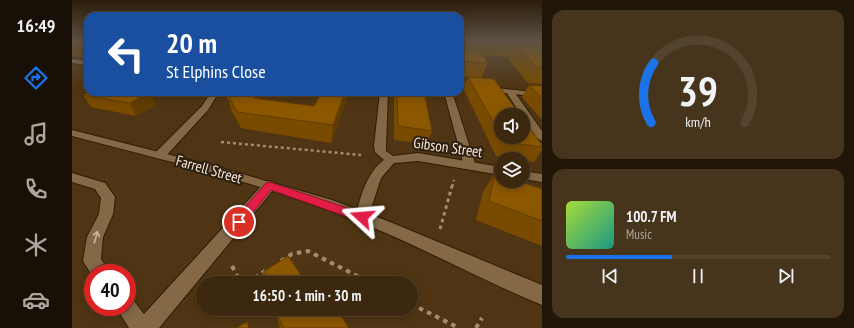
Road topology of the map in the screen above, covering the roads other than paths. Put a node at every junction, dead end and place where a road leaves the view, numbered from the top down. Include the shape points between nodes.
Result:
1 (72, 61) edge
2 (84, 62) edge
3 (464, 86) edge
4 (510, 92) junction
5 (542, 95) edge
6 (212, 96) edge
7 (384, 96) edge
8 (449, 96) edge
9 (72, 133) edge
10 (542, 138) edge
11 (160, 155) junction
12 (391, 160) junction
13 (470, 166) junction
14 (494, 170) edge
15 (530, 176) edge
16 (72, 177) edge
17 (542, 178) edge
18 (269, 186) junction
19 (362, 217) junction
20 (94, 264) edge
21 (542, 295) edge
22 (133, 316) edge
23 (142, 328) edge
24 (145, 328) edge

1 - 2 street
3 - 4 street
4 - 5 street
4 - 10 street
6 - 11 street via 200,113
7 - 12 street via 380,146 381,152
8 - 13 street
9 - 11 street, Farrell Street
11 - 18 street, Farrell Street
12 - 13 street, Gibson Street via 418,157
12 - 19 street via 378,170
13 - 14 street, Gibson Street
15 - 17 street
20 -> 16 street via 92,261 95,237 106,214 108,197 100,186
18 - 19 street, Farrell Street
18 - 24 street
19 - 21 street, Farrell Street
22 - 23 street

